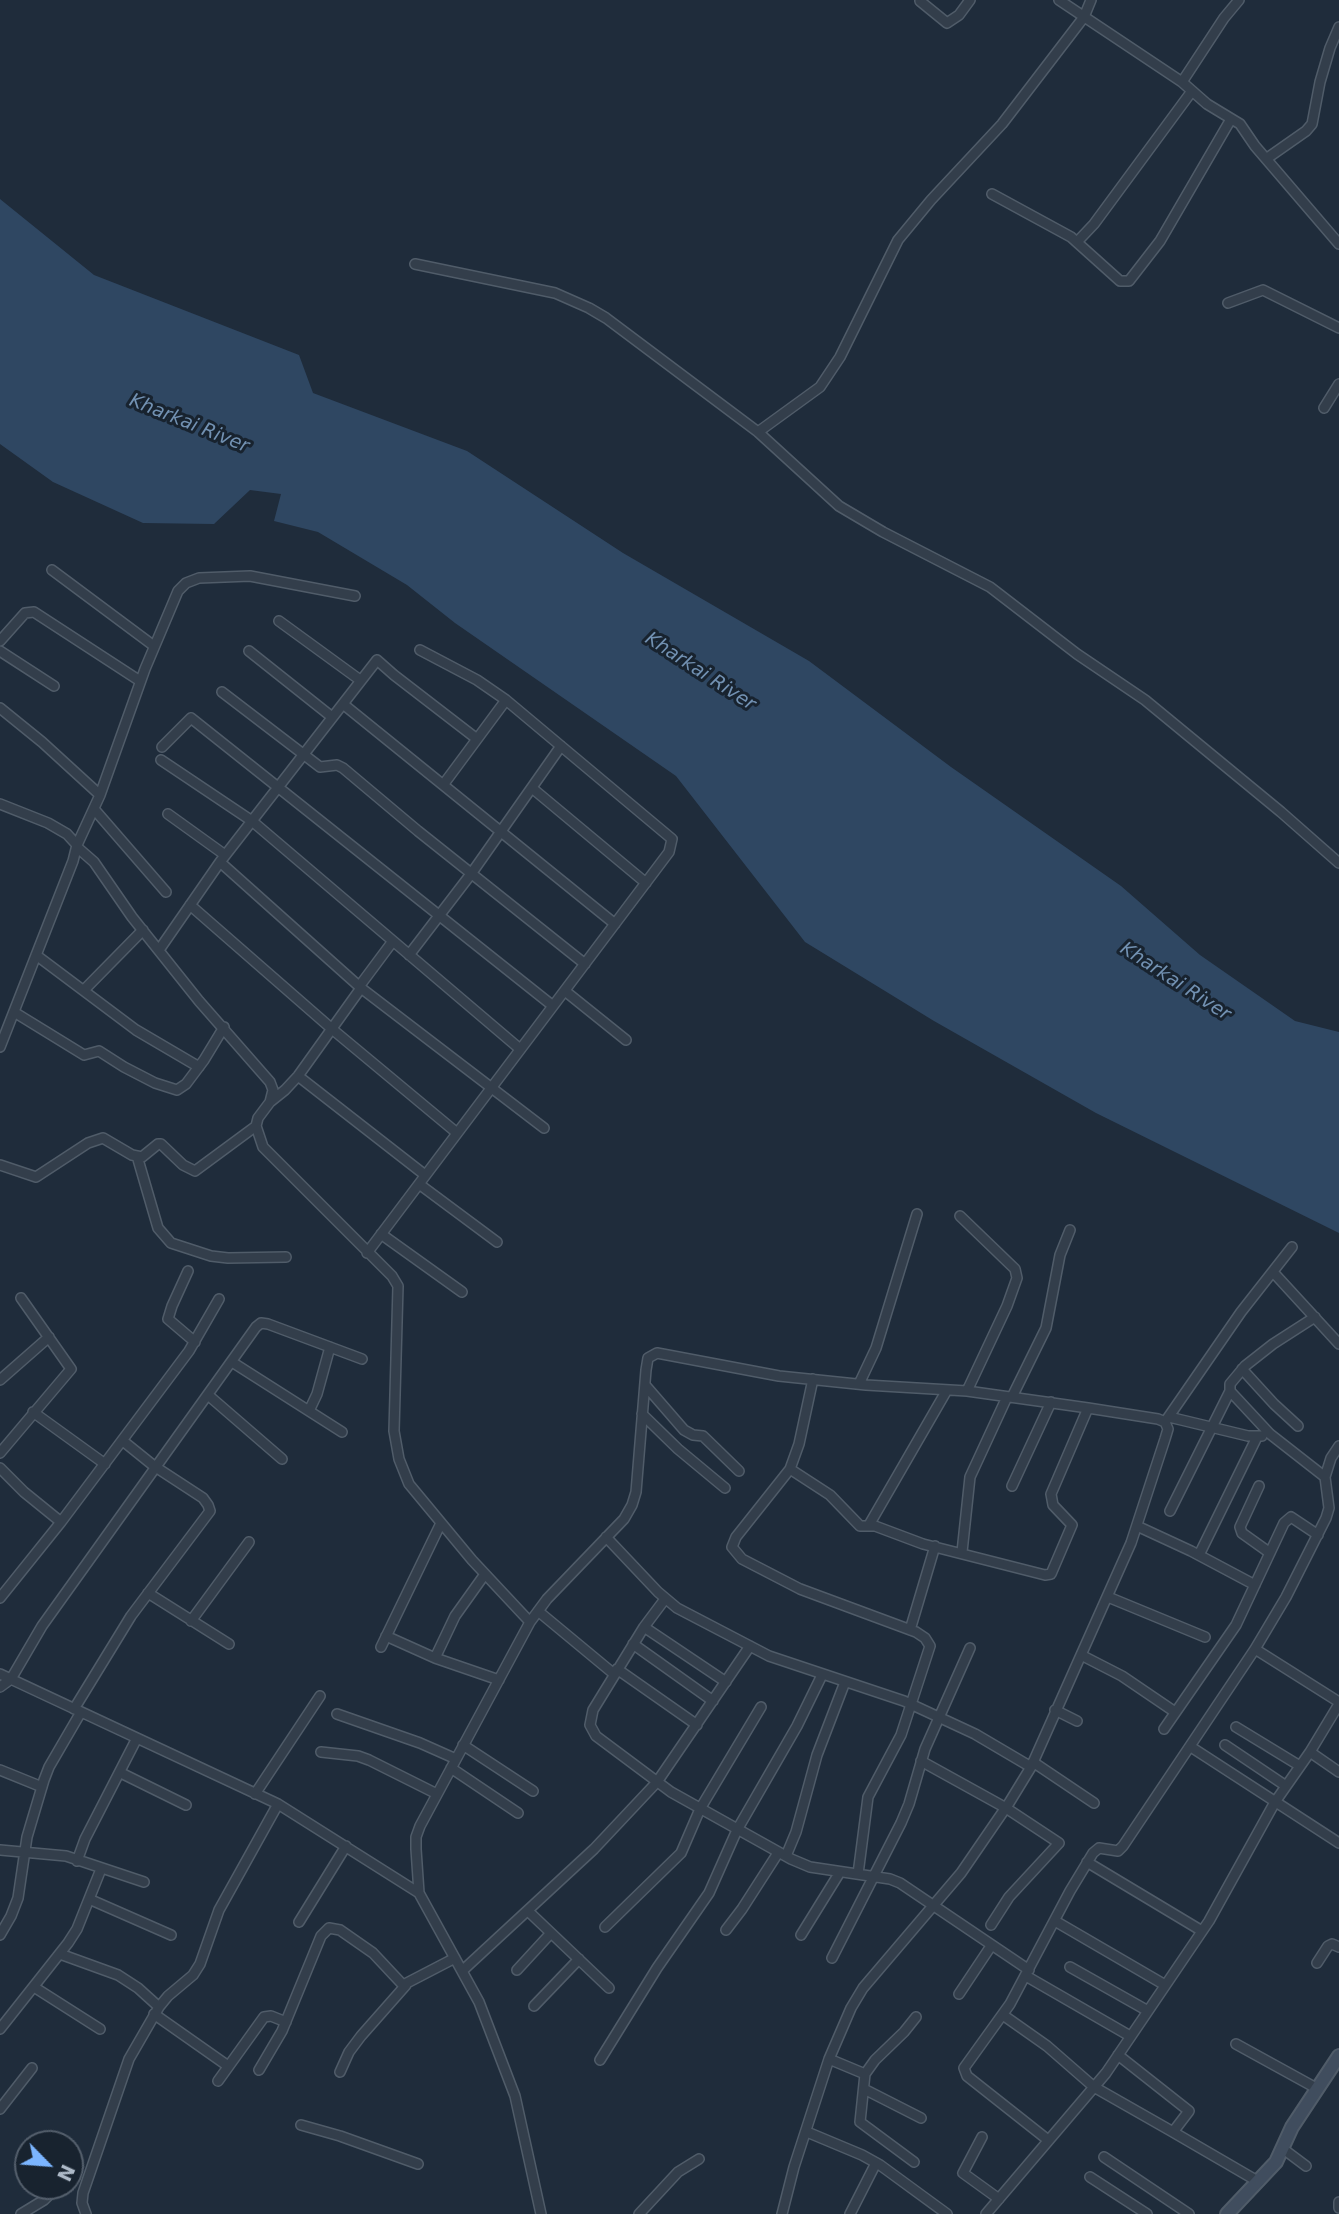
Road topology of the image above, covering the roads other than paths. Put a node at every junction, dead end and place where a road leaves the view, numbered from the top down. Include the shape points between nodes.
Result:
1 (970, 0) edge
2 (1059, 0) edge
3 (1091, 0) edge
4 (1239, 0) edge
5 (920, 1) edge
6 (1084, 17) junction
7 (1339, 27) edge
8 (1182, 82) junction
9 (1192, 91) junction
10 (1231, 119) junction
11 (1266, 159) junction
12 (992, 194) dead end
13 (1077, 242) junction
14 (1339, 244) edge
15 (415, 264) dead end
16 (1228, 303) dead end
17 (1339, 328) edge
18 (1339, 384) edge
19 (1324, 408) dead end
20 (758, 432) junction
21 (52, 570) dead end
22 (355, 596) dead end
23 (279, 621) dead end
24 (0, 641) edge
25 (154, 646) junction
26 (421, 650) dead end
27 (0, 651) edge
28 (249, 651) dead end
29 (360, 680) junction
30 (140, 681) junction
31 (54, 687) dead end
32 (222, 692) dead end
33 (506, 700) junction
34 (343, 704) junction
35 (0, 708) edge
36 (332, 718) junction
37 (477, 739) junction
38 (561, 746) junction
39 (162, 747) dead end
40 (304, 754) junction
41 (161, 760) dead end
42 (443, 785) junction
43 (280, 786) junction
44 (532, 788) junction
45 (100, 796) junction
46 (0, 804) edge
47 (94, 809) junction
48 (168, 814) dead end
49 (252, 821) junction
50 (501, 831) junction
51 (77, 846) junction
52 (222, 859) junction
53 (1339, 863) edge
54 (471, 874) junction
55 (646, 883) junction
56 (166, 892) dead end
57 (190, 905) junction
58 (441, 915) junction
59 (615, 924) junction
60 (143, 930) junction
61 (393, 941) junction
62 (159, 950) junction
63 (36, 955) junction
64 (409, 955) junction
65 (585, 964) junction
66 (361, 988) junction
67 (84, 990) junction
68 (565, 991) junction
69 (553, 1006) junction
70 (14, 1013) junction
71 (224, 1027) junction
72 (332, 1029) junction
73 (626, 1040) dead end
74 (0, 1047) edge
75 (520, 1049) junction
76 (199, 1067) junction
77 (298, 1076) junction
78 (491, 1089) junction
79 (270, 1102) junction
80 (256, 1126) junction
81 (544, 1128) dead end
82 (457, 1133) junction
83 (137, 1156) junction
84 (0, 1166) edge
85 (425, 1175) junction
86 (419, 1184) junction
87 (918, 1214) dead end
88 (960, 1216) dead end
89 (1070, 1230) dead end
90 (381, 1234) junction
91 (497, 1242) dead end
92 (1292, 1247) dead end
93 (367, 1252) junction
94 (286, 1257) dead end
95 (188, 1271) dead end
96 (1273, 1272) junction
97 (462, 1292) dead end
98 (20, 1298) dead end
99 (219, 1299) dead end
100 (1315, 1317) junction
101 (48, 1337) junction
102 (195, 1342) junction
103 (1339, 1344) edge
104 (330, 1347) junction
105 (362, 1359) dead end
106 (232, 1362) junction
107 (1242, 1368) junction
108 (813, 1379) junction
109 (0, 1380) edge
110 (859, 1384) junction
111 (645, 1385) junction
112 (947, 1390) junction
113 (967, 1391) junction
114 (1230, 1391) junction
115 (208, 1395) junction
116 (1010, 1397) junction
117 (1051, 1402) junction
118 (1088, 1408) junction
119 (309, 1411) junction
120 (33, 1412) junction
121 (642, 1413) junction
122 (1167, 1419) junction
123 (1298, 1426) dead end
124 (1213, 1428) junction
125 (342, 1433) dead end
126 (1270, 1434) junction
127 (1257, 1437) junction
128 (123, 1441) junction
129 (1339, 1446) edge
130 (0, 1453) edge
131 (282, 1459) dead end
132 (105, 1464) junction
133 (154, 1466) junction
134 (0, 1468) edge
135 (790, 1469) junction
136 (738, 1471) dead end
137 (1325, 1477) junction
138 (1012, 1486) dead end
139 (1259, 1486) dead end
140 (725, 1488) dead end
141 (1170, 1511) dead end
142 (61, 1522) junction
143 (441, 1523) junction
144 (869, 1525) junction
145 (1137, 1526) junction
146 (1318, 1535) junction
147 (606, 1537) junction
148 (249, 1542) dead end
149 (935, 1546) junction
150 (962, 1552) junction
151 (1270, 1553) junction
152 (1199, 1555) junction
153 (485, 1574) junction
154 (1255, 1584) junction
155 (148, 1592) junction
156 (1108, 1597) junction
157 (0, 1598) edge
158 (665, 1599) junction
159 (538, 1611) junction
160 (191, 1621) junction
161 (530, 1622) junction
162 (644, 1627) junction
163 (910, 1630) junction
164 (386, 1636) junction
165 (1205, 1637) dead end
166 (229, 1644) dead end
167 (633, 1644) junction
168 (750, 1646) junction
169 (381, 1647) dead end
170 (970, 1648) dead end
171 (1255, 1649) junction
172 (1083, 1656) junction
173 (435, 1658) junction
174 (616, 1671) junction
175 (0, 1674) edge
176 (822, 1675) junction
177 (11, 1679) junction
178 (499, 1680) junction
179 (726, 1682) junction
180 (845, 1682) junction
181 (0, 1687) edge
182 (320, 1696) dead end
183 (713, 1701) junction
184 (1339, 1703) edge
185 (911, 1704) junction
186 (761, 1707) dead end
187 (77, 1710) junction
188 (1055, 1710) junction
189 (1175, 1712) junction
190 (337, 1714) dead end
191 (939, 1717) junction
192 (1077, 1721) dead end
193 (697, 1724) junction
194 (1236, 1727) dead end
195 (1164, 1729) dead end
196 (137, 1738) junction
197 (463, 1745) junction
198 (1225, 1745) dead end
199 (1191, 1747) junction
200 (321, 1752) dead end
201 (1310, 1752) junction
202 (921, 1761) junction
203 (453, 1763) junction
204 (1032, 1764) junction
205 (1300, 1766) junction
206 (0, 1770) edge
207 (1339, 1772) edge
208 (121, 1773) junction
209 (657, 1782) junction
210 (1286, 1786) junction
211 (42, 1787) junction
212 (533, 1791) dead end
213 (256, 1794) junction
214 (437, 1794) junction
215 (1275, 1802) junction
216 (1094, 1803) dead end
217 (278, 1804) junction
218 (186, 1805) dead end
219 (1006, 1808) junction
220 (701, 1809) junction
221 (518, 1813) dead end
222 (737, 1830) junction
223 (1339, 1843) edge
224 (346, 1846) junction
225 (0, 1850) edge
226 (24, 1853) junction
227 (782, 1855) junction
228 (77, 1861) junction
229 (1087, 1862) junction
230 (101, 1869) junction
231 (840, 1872) junction
232 (858, 1874) junction
233 (875, 1877) junction
234 (144, 1882) dead end
235 (419, 1893) junction
236 (89, 1899) junction
237 (934, 1905) junction
238 (528, 1911) junction
239 (1055, 1921) junction
240 (299, 1922) dead end
241 (991, 1925) dead end
242 (605, 1927) dead end
243 (726, 1930) dead end
244 (1202, 1931) junction
245 (551, 1933) junction
246 (0, 1935) edge
247 (171, 1935) dead end
248 (802, 1935) dead end
249 (991, 1945) junction
250 (1339, 1947) edge
251 (60, 1954) junction
252 (455, 1958) junction
253 (832, 1958) dead end
254 (579, 1959) junction
255 (1317, 1963) dead end
256 (1070, 1966) dead end
257 (517, 1970) dead end
258 (462, 1971) junction
259 (1027, 1973) junction
260 (406, 1985) junction
261 (1165, 1985) junction
262 (34, 1987) junction
263 (609, 1988) dead end
264 (960, 1994) dead end
265 (534, 2006) dead end
266 (157, 2010) junction
267 (1147, 2011) junction
268 (1003, 2015) junction
269 (916, 2017) dead end
270 (286, 2022) junction
271 (0, 2029) edge
272 (100, 2029) dead end
273 (1130, 2036) junction
274 (1236, 2044) dead end
275 (1118, 2055) junction
276 (1339, 2056) edge
277 (829, 2059) junction
278 (600, 2060) dead end
279 (228, 2066) junction
280 (32, 2068) dead end
281 (259, 2070) dead end
282 (340, 2072) dead end
283 (866, 2074) junction
284 (218, 2081) dead end
285 (1094, 2087) junction
286 (1316, 2088) junction
287 (864, 2089) junction
288 (0, 2109) edge
289 (921, 2118) dead end
290 (301, 2125) dead end
291 (807, 2132) junction
292 (1173, 2132) junction
293 (982, 2137) dead end
294 (1048, 2140) junction
295 (1282, 2148) junction
296 (1104, 2157) dead end
297 (699, 2159) dead end
298 (914, 2162) dead end
299 (876, 2163) junction
300 (418, 2164) dead end
301 (1306, 2166) dead end
302 (1090, 2177) dead end
303 (1259, 2182) junction
304 (999, 2199) junction
305 (44, 2200) edge
306 (1339, 2202) edge
307 (1339, 2208) edge
308 (1184, 2213) edge
309 (21, 2214) edge
310 (86, 2214) edge
311 (541, 2214) edge
312 (639, 2214) edge
313 (782, 2214) edge
314 (850, 2214) edge
315 (947, 2214) edge
316 (986, 2214) edge
317 (1147, 2214) edge
318 (1227, 2214) edge

1 - 5 street via 947,23
2 - 6 street
3 - 6 street
4 - 8 street
6 - 8 street
6 - 20 street via 1002,124 898,240 840,357 820,387
7 - 11 street via 1320,82 1312,124
8 - 9 street
9 - 10 street
9 - 13 street
10 - 11 street via 1245,128
10 - 13 street via 1160,241 1129,281 1120,281
11 - 14 street
12 - 13 street
15 - 20 street via 555,293 589,307
16 - 17 street via 1263,290
18 - 19 street
20 - 53 street via 839,506 990,587 1145,700
21 - 25 street
22 - 25 street via 250,576 199,578 178,591
23 - 29 street
24 - 30 street via 25,613 34,612
25 - 30 street
26 - 33 street
27 - 31 street
28 - 36 street
29 - 34 street
29 - 37 street via 377,660
30 - 45 street
32 - 40 street
33 - 37 street
33 - 38 street
34 - 36 street
34 - 42 street
35 - 45 street
36 - 40 street
37 - 42 street
38 - 44 street
38 - 55 street via 672,839 669,852
39 - 43 street via 191,718
40 - 43 street
40 - 54 street via 320,767 343,768
41 - 49 street
42 - 50 street
43 - 49 street
43 - 58 street
44 - 50 street
44 - 55 street
45 - 47 street
46 - 51 street via 48,823
47 - 51 street
47 - 56 street
48 - 52 street
49 - 52 street
49 - 61 street
50 - 54 street
50 - 59 street
51 - 60 street
51 - 63 street
52 - 57 street
52 - 66 street
54 - 58 street
54 - 65 street
55 - 59 street
57 - 62 street
57 - 72 street
58 - 64 street
58 - 69 street
59 - 65 street
60 - 62 street
60 - 67 street
61 - 64 street
61 - 66 street
62 - 71 street
63 - 67 street
63 - 70 street
64 - 75 street
65 - 68 street
66 - 72 street
66 - 78 street
67 - 76 street via 136,1030
68 - 69 street
68 - 73 street
69 - 75 street
70 - 74 street
70 - 76 street via 84,1055 99,1051 171,1089 182,1087
71 - 76 street
71 - 79 street via 270,1082
72 - 77 street
72 - 82 street
75 - 78 street
77 - 79 street
77 - 85 street
78 - 81 street
78 - 82 street
79 - 80 street
80 - 83 street via 195,1171 161,1144 147,1155
80 - 93 street via 263,1147
82 - 85 street
83 - 84 street via 103,1138 36,1177
83 - 94 street via 158,1227 172,1243 211,1256
85 - 86 street
86 - 90 street
86 - 91 street
87 - 110 street via 876,1348
88 - 113 street via 1015,1269 1017,1278
89 - 116 street via 1060,1255 1046,1328
90 - 93 street
90 - 97 street
92 - 96 street
93 - 143 street via 398,1286 394,1408 398,1459 409,1484
95 - 102 street via 169,1319
96 - 100 street
96 - 122 street
98 - 101 street
99 - 102 street
100 - 103 street
100 - 107 street
101 - 109 street
101 - 120 street via 71,1369
102 - 128 street
104 - 105 street
104 - 106 street via 261,1323
104 - 119 street
106 - 115 street
106 - 119 street
107 - 114 street
107 - 123 street
108 - 110 street
108 - 111 street via 657,1353 649,1358
108 - 135 street
110 - 112 street
111 - 121 street
111 - 136 street via 684,1430 703,1436
112 - 113 street
112 - 144 street
113 - 116 street
114 - 124 street
114 - 126 street
115 - 131 street
115 - 133 street
116 - 117 street
116 - 150 street via 970,1477
117 - 118 street
117 - 138 street
118 - 122 street
118 - 150 street via 1052,1494 1053,1505 1072,1525 1072,1531 1051,1574
119 - 125 street
120 - 130 street
120 - 132 street
121 - 140 street
121 - 147 street via 636,1492 624,1518
122 - 124 street
122 - 145 street via 1168,1429
124 - 127 street
124 - 141 street
126 - 127 street
126 - 137 street
127 - 152 street
128 - 132 street
128 - 133 street
129 - 137 street
132 - 142 street
133 - 155 street via 203,1498 210,1511
133 - 177 street via 42,1626
134 - 142 street
135 - 144 street via 830,1495 860,1526
135 - 163 street via 736,1536 735,1553 800,1589
137 - 146 street via 1329,1508
139 - 151 street via 1240,1527
142 - 157 street
143 - 153 street
143 - 164 street
144 - 149 street
145 - 152 street
145 - 156 street
146 - 151 street via 1288,1518
146 - 171 street
147 - 158 street
147 - 159 street
148 - 160 street
149 - 150 street
149 - 163 street
151 - 154 street
152 - 154 street
153 - 161 street
153 - 173 street via 459,1609
154 - 189 street via 1228,1637
155 - 160 street
155 - 187 street
156 - 165 street
156 - 172 street
158 - 162 street
158 - 168 street
159 - 161 street
159 - 174 street
160 - 166 street
161 - 178 street
162 - 167 street
162 - 179 street
163 - 185 street via 930,1646
164 - 169 street
164 - 173 street
167 - 174 street
167 - 183 street
168 - 176 street
168 - 179 street
170 - 191 street
171 - 184 street
171 - 199 street
172 - 188 street
172 - 189 street
173 - 178 street
174 - 193 street
174 - 209 street via 593,1710 592,1731
175 - 177 street
176 - 180 street
176 - 222 street
177 - 181 street
177 - 187 street
178 - 197 street
179 - 183 street
180 - 185 street
180 - 227 street via 817,1755 796,1832
182 - 213 street
183 - 193 street
184 - 201 street
185 - 191 street
185 - 232 street via 896,1746 868,1797
186 - 220 street
187 - 196 street
187 - 211 street
188 - 192 street
188 - 204 street
189 - 195 street
190 - 203 street via 420,1743
191 - 202 street
191 - 204 street
193 - 209 street
194 - 205 street
196 - 208 street
196 - 213 street
197 - 203 street
197 - 212 street
198 - 210 street
199 - 215 street
199 - 229 street via 1123,1846 1113,1852 1099,1848
200 - 214 street via 358,1756
201 - 205 street
201 - 207 street
202 - 219 street
202 - 233 street via 909,1804
203 - 214 street
203 - 221 street
204 - 216 street
204 - 219 street
205 - 210 street
206 - 211 street
208 - 218 street
208 - 228 street
209 - 220 street
209 - 238 street
210 - 215 street
211 - 226 street
213 - 217 street
214 - 235 street via 416,1837
215 - 223 street
215 - 244 street
217 - 224 street
217 - 266 street via 219,1910 200,1964
219 - 237 street
219 - 241 street via 1059,1843 1009,1897
220 - 222 street
220 - 242 street via 676,1861
222 - 227 street
222 - 278 street via 709,1893
224 - 235 street
224 - 240 street
225 - 226 street
226 - 228 street
226 - 246 street via 15,1909
227 - 231 street via 810,1867
227 - 243 street
228 - 230 street
229 - 239 street
229 - 244 street
230 - 234 street
230 - 236 street
231 - 232 street
231 - 248 street
232 - 233 street
233 - 237 street via 900,1882
233 - 253 street
235 - 252 street
236 - 247 street
236 - 251 street
237 - 249 street
237 - 277 street via 863,1988
238 - 245 street
238 - 258 street
239 - 259 street
239 - 261 street
244 - 261 street
245 - 254 street
245 - 257 street
249 - 259 street
249 - 264 street
250 - 255 street via 1328,1946
251 - 262 street
251 - 266 street via 118,1975 138,1988
252 - 258 street
252 - 260 street
254 - 263 street
254 - 265 street
256 - 267 street
258 - 311 street via 515,2095
259 - 268 street
259 - 273 street
260 - 270 street via 373,1953 340,1930 329,1928 321,1936
260 - 282 street via 360,2036
261 - 267 street
262 - 271 street
262 - 272 street
266 - 279 street
266 - 310 street via 129,2059 83,2193
267 - 273 street
268 - 285 street
268 - 294 street via 965,2072
269 - 283 street
270 - 279 street via 264,2017
270 - 281 street
273 - 275 street
274 - 286 street
275 - 285 street
275 - 292 street via 1189,2111
276 - 286 street
277 - 283 street
277 - 291 street
279 - 284 street
280 - 288 street
283 - 287 street
285 - 292 street
285 - 294 street
286 - 295 street
287 - 289 street
287 - 298 street via 860,2122
290 - 300 street
291 - 299 street
291 - 313 street
292 - 303 street
293 - 304 street via 963,2173
294 - 304 street
295 - 301 street
295 - 303 street
296 - 308 street
297 - 312 street via 678,2172
299 - 314 street
299 - 315 street
302 - 317 street
303 - 318 street
304 - 316 street
305 - 309 street
306 - 307 street

